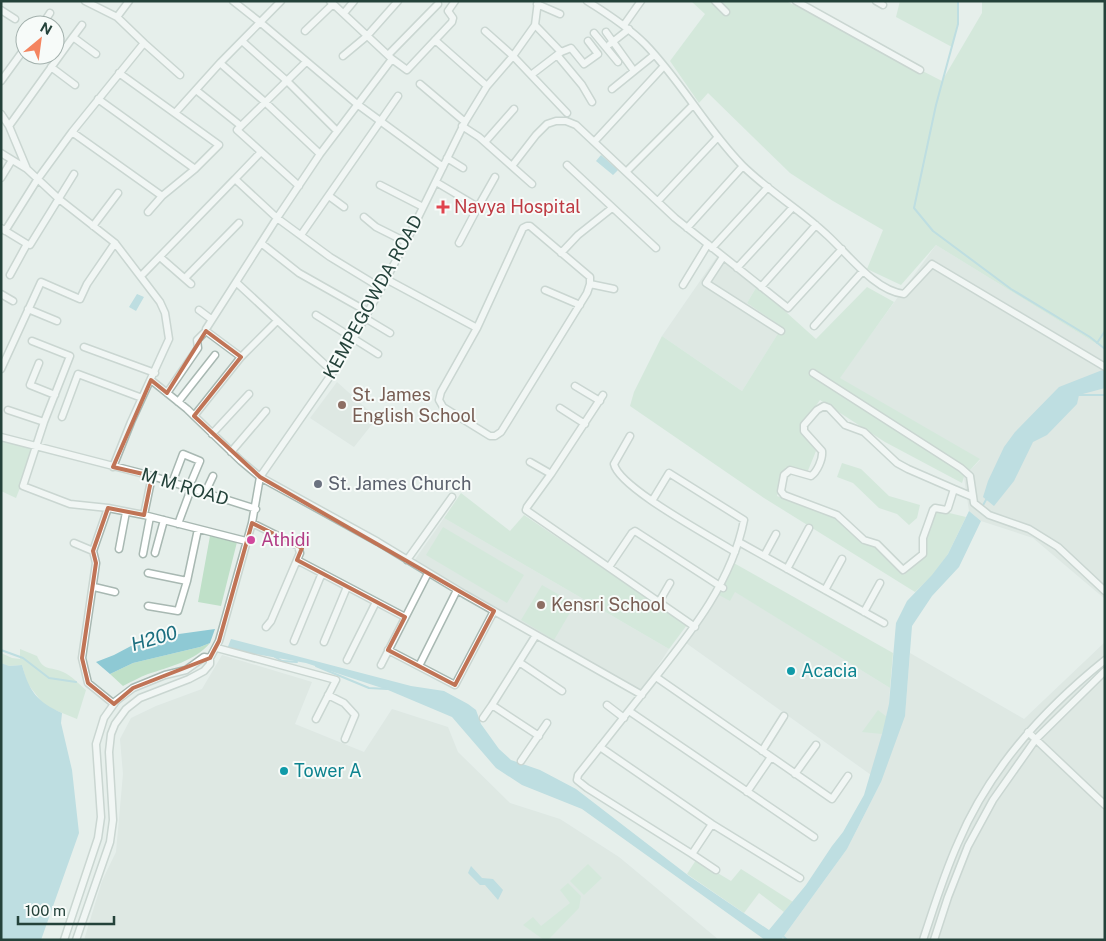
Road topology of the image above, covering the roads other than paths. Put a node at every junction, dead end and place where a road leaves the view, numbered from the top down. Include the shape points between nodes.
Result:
1 (85, 1) edge
2 (129, 1) edge
3 (233, 1) edge
4 (281, 1) edge
5 (354, 1) edge
6 (398, 1) edge
7 (455, 1) edge
8 (641, 1) edge
9 (715, 1) edge
10 (796, 1) edge
11 (876, 1) edge
12 (538, 2) edge
13 (591, 2) edge
14 (332, 3) edge
15 (436, 3) edge
16 (883, 5) dead end
17 (1, 10) edge
18 (448, 12) junction
19 (726, 12) dead end
20 (344, 13) junction
21 (560, 14) dead end
22 (118, 17) junction
23 (15, 20) dead end
24 (261, 23) junction
25 (82, 25) dead end
26 (535, 25) junction
27 (627, 27) junction
28 (305, 31) dead end
29 (484, 31) dead end
30 (606, 32) dead end
31 (594, 33) dead end
32 (367, 36) junction
33 (73, 37) junction
34 (435, 40) junction
35 (242, 41) junction
36 (588, 41) dead end
37 (614, 42) junction
38 (144, 43) junction
39 (606, 48) junction
40 (96, 54) dead end
41 (559, 54) junction
42 (654, 55) junction
43 (343, 56) dead end
44 (513, 56) junction
45 (390, 57) junction
46 (15, 62) edge
47 (306, 62) junction
48 (618, 62) dead end
49 (220, 63) junction
50 (664, 66) junction
51 (51, 67) junction
52 (920, 70) dead end
53 (634, 71) junction
54 (119, 73) junction
55 (180, 75) dead end
56 (531, 75) junction
57 (1, 81) edge
58 (287, 81) junction
59 (420, 84) dead end
60 (75, 85) dead end
61 (487, 86) junction
62 (612, 89) dead end
63 (196, 90) junction
64 (398, 96) dead end
65 (98, 99) junction
66 (265, 102) junction
67 (592, 102) dead end
68 (357, 104) junction
69 (693, 105) junction
70 (514, 109) dead end
71 (567, 113) dead end
72 (1, 114) edge
73 (175, 114) junction
74 (381, 123) junction
75 (464, 124) junction
76 (9, 126) junction
77 (241, 126) junction
78 (337, 131) junction
79 (72, 132) junction
80 (718, 137) junction
81 (485, 142) junction
82 (594, 142) junction
83 (262, 152) junction
84 (1, 153) edge
85 (320, 154) junction
86 (447, 158) junction
87 (12, 160) junction
88 (567, 165) dead end
89 (512, 166) junction
90 (743, 166) junction
91 (443, 167) junction
92 (463, 168) dead end
93 (27, 169) junction
94 (195, 170) junction
95 (627, 171) junction
96 (74, 174) dead end
97 (495, 177) dead end
98 (1, 178) edge
99 (235, 178) junction
100 (37, 180) junction
101 (436, 182) junction
102 (532, 184) dead end
103 (380, 185) dead end
104 (299, 186) junction
105 (768, 187) junction
106 (118, 193) dead end
107 (162, 196) junction
108 (329, 196) junction
109 (59, 199) junction
110 (658, 201) junction
111 (344, 207) dead end
112 (423, 207) junction
113 (478, 207) junction
114 (793, 207) junction
115 (612, 208) junction
116 (148, 212) dead end
117 (364, 217) dead end
118 (277, 218) junction
119 (239, 223) dead end
120 (816, 225) junction
121 (93, 226) junction
122 (687, 228) junction
123 (3, 229) edge
124 (301, 236) junction
125 (115, 240) junction
126 (406, 242) junction
127 (261, 243) junction
128 (459, 243) dead end
129 (27, 244) junction
130 (127, 245) dead end
131 (710, 246) junction
132 (656, 248) dead end
133 (842, 249) junction
134 (120, 250) junction
135 (561, 253) junction
136 (160, 257) junction
137 (723, 257) junction
138 (737, 268) junction
139 (862, 272) junction
140 (10, 274) dead end
141 (141, 276) junction
142 (185, 278) junction
143 (386, 279) junction
144 (236, 283) junction
145 (191, 284) dead end
146 (590, 284) junction
147 (682, 286) dead end
148 (761, 287) junction
149 (382, 288) junction
150 (614, 289) dead end
151 (545, 290) dead end
152 (1, 294) edge
153 (13, 301) dead end
154 (580, 305) junction
155 (28, 309) junction
156 (199, 310) dead end
157 (316, 315) dead end
158 (366, 315) junction
159 (211, 319) junction
160 (278, 320) junction
161 (57, 321) dead end
162 (814, 326) dead end
163 (477, 328) junction
164 (206, 331) junction
165 (781, 331) dead end
166 (390, 333) dead end
167 (354, 338) junction
168 (32, 341) dead end
169 (84, 347) dead end
170 (378, 354) dead end
171 (215, 355) dead end
172 (241, 357) junction
173 (39, 363) dead end
174 (1105, 367) edge
175 (1, 369) edge
176 (333, 372) junction
177 (155, 373) junction
178 (813, 374) dead end
179 (151, 380) junction
180 (575, 386) dead end
181 (168, 393) junction
182 (249, 394) dead end
183 (55, 395) junction
184 (142, 398) junction
185 (178, 402) junction
186 (560, 408) dead end
187 (8, 410) dead end
188 (266, 411) dead end
189 (194, 416) junction
190 (62, 417) dead end
191 (44, 422) junction
192 (585, 424) junction
193 (212, 434) junction
194 (630, 436) dead end
195 (1, 437) edge
196 (37, 447) junction
197 (231, 452) junction
198 (530, 462) dead end
199 (113, 467) junction
200 (551, 474) junction
201 (152, 476) junction
202 (213, 476) dead end
203 (260, 477) junction
204 (192, 480) dead end
205 (172, 483) junction
206 (191, 489) junction
207 (954, 489) junction
208 (204, 493) junction
209 (452, 497) dead end
210 (973, 500) junction
211 (652, 501) junction
212 (108, 508) junction
213 (256, 509) junction
214 (126, 512) junction
215 (147, 516) junction
216 (164, 520) junction
217 (252, 523) junction
218 (178, 524) junction
219 (198, 528) junction
220 (809, 528) dead end
221 (776, 534) dead end
222 (246, 542) junction
223 (739, 542) junction
224 (74, 543) dead end
225 (118, 549) dead end
226 (93, 551) junction
227 (735, 552) junction
228 (155, 553) dead end
229 (143, 554) dead end
230 (764, 556) junction
231 (842, 559) dead end
232 (297, 560) junction
233 (407, 560) junction
234 (609, 567) junction
235 (787, 569) junction
236 (148, 573) dead end
237 (322, 573) junction
238 (428, 573) junction
239 (187, 580) junction
240 (670, 583) dead end
241 (880, 583) dead end
242 (94, 587) junction
243 (347, 587) junction
244 (721, 587) junction
245 (457, 590) junction
246 (825, 590) junction
247 (1105, 590) edge
248 (115, 592) dead end
249 (376, 602) junction
250 (659, 602) junction
251 (148, 606) dead end
252 (494, 611) junction
253 (864, 612) junction
254 (405, 617) junction
255 (884, 623) dead end
256 (266, 627) dead end
257 (695, 627) junction
258 (536, 635) junction
259 (294, 641) dead end
260 (324, 642) dead end
261 (218, 645) junction
262 (388, 650) junction
263 (210, 658) junction
264 (347, 660) dead end
265 (1105, 660) edge
266 (519, 662) junction
267 (381, 665) dead end
268 (419, 666) junction
269 (1105, 672) edge
270 (656, 677) junction
271 (562, 690) dead end
272 (328, 695) junction
273 (642, 695) junction
274 (114, 704) junction
275 (492, 705) junction
276 (607, 705) dead end
277 (629, 711) junction
278 (784, 716) dead end
279 (483, 718) dead end
280 (624, 718) junction
281 (316, 719) dead end
282 (547, 723) dead end
283 (1028, 732) junction
284 (538, 736) junction
285 (345, 739) dead end
286 (1036, 739) junction
287 (816, 745) dead end
288 (600, 747) junction
289 (762, 750) junction
290 (771, 757) junction
291 (521, 761) dead end
292 (795, 774) junction
293 (848, 776) dead end
294 (747, 792) junction
295 (1105, 805) edge
296 (712, 824) junction
297 (814, 837) dead end
298 (692, 854) junction
299 (716, 870) dead end
300 (800, 878) dead end
301 (64, 940) edge
302 (76, 940) edge
303 (923, 940) edge
304 (934, 940) edge

1 - 22 street
2 - 22 street
3 - 24 street
4 - 24 street
5 - 20 street
6 - 32 street
7 - 18 street
8 - 27 street
9 - 19 street
10 - 52 street
11 - 16 street
12 - 21 street
12 - 26 street, KEMPEGOWDA ROAD
13 - 27 street
14 - 20 street
14 - 28 street
15 - 18 street
15 - 45 street
17 - 23 street
18 - 34 street via 454,20
20 - 32 street
22 - 38 street
24 - 35 street
24 - 47 street
25 - 33 street
26 - 41 street
26 - 44 street, KEMPEGOWDA ROAD
27 - 37 street
27 - 42 street
29 - 44 street
30 - 37 street
31 - 39 street
32 - 43 street
32 - 45 street
33 - 40 street
33 - 51 street
34 - 45 street via 407,70
34 - 61 street
35 - 49 street
35 - 58 street
36 - 41 street via 598,54 584,64 571,48
37 - 39 street
37 - 53 street
38 - 54 street
38 - 55 street
39 - 48 street
41 - 56 street
41 - 67 street
42 - 50 street
42 - 53 street
44 - 56 street
44 - 61 street, KEMPEGOWDA ROAD
45 - 68 street
46 - 57 street
47 - 58 street
47 - 68 street
49 - 63 street
49 - 66 street
50 - 69 street
50 - 82 street
51 - 60 street
51 - 76 street
53 - 62 street
54 - 65 street
54 - 73 street
56 - 71 street
58 - 66 street
58 - 78 street
59 - 75 street
61 - 75 street, KEMPEGOWDA ROAD
63 - 73 street
63 - 77 street
64 - 74 street
65 - 79 street
65 - 94 street
66 - 77 street
66 - 85 street
68 - 74 street
68 - 78 street
69 - 80 street
69 - 95 street
70 - 81 street
72 - 76 street
73 - 94 street via 220,145
74 - 91 street
74 - 108 street
75 - 81 street
75 - 86 street, KEMPEGOWDA ROAD
76 - 93 street
77 - 83 street via 237,130
78 - 85 street
79 - 100 street
79 - 107 street
80 - 90 street
80 - 110 street
81 - 89 street
82 - 89 street via 576,125 556,121 547,124 536,135
82 - 95 street
83 - 99 street
83 - 104 street
84 - 87 street
85 - 104 street
86 - 91 street, KEMPEGOWDA ROAD
86 - 92 street
87 - 93 street
87 - 98 street
88 - 115 street
89 - 102 street
90 - 105 street
90 - 122 street
91 - 101 street, KEMPEGOWDA ROAD
93 - 100 street
94 - 107 street
95 - 110 street
96 - 109 street
97 - 113 street
99 - 118 street
99 - 136 street
100 - 109 street
100 - 123 street
101 - 112 street, KEMPEGOWDA ROAD
101 - 113 street
103 - 112 street
104 - 118 street
105 - 114 street
105 - 131 street
106 - 121 street
107 - 116 street
108 - 111 street
108 - 124 street
109 - 121 street
109 - 129 street via 30,245
110 - 122 street
112 - 126 street, KEMPEGOWDA ROAD
113 - 128 street
114 - 120 street
114 - 138 street
115 - 132 street
115 - 135 street
117 - 126 street
118 - 124 street
118 - 127 street
119 - 142 street
120 - 133 street
120 - 148 street
121 - 125 street
122 - 131 street
123 - 129 street
124 - 149 street
125 - 134 street
125 - 155 street via 80,299 41,282
126 - 143 street, KEMPEGOWDA ROAD
127 - 144 street
127 - 158 street via 299,273
129 - 140 street
130 - 134 street
131 - 137 street
131 - 147 street
133 - 139 street
133 - 148 street via 788,308
134 - 141 street
135 - 146 street via 590,277
135 - 163 street via 530,226 523,228
136 - 141 street
136 - 142 street
137 - 138 street
137 - 165 street via 706,283
138 - 148 street
139 - 162 street
139 - 174 street via 895,293 904,294 932,264
141 - 177 street via 160,302 168,327 169,340
142 - 145 street
143 - 149 street, KEMPEGOWDA ROAD
143 - 163 street
144 - 159 street
144 - 160 street
146 - 150 street
146 - 154 street
149 - 158 street, KEMPEGOWDA ROAD
151 - 154 street
152 - 153 street
154 - 163 street via 496,436 490,436 443,406 439,400
155 - 161 street
155 - 175 street
156 - 159 street
157 - 167 street
158 - 166 street
158 - 167 street, KEMPEGOWDA ROAD
159 - 164 street
160 - 172 street
160 - 176 street
164 - 172 street
164 - 181 street via 197,340 198,348
167 - 170 street
167 - 176 street, KEMPEGOWDA ROAD
168 - 183 street via 70,356
169 - 177 street
171 - 185 street
172 - 189 street
173 - 183 street via 30,385
176 - 203 street, KEMPEGOWDA ROAD
177 - 179 street
178 - 210 street via 961,468 970,476
179 - 181 street
179 - 184 street
180 - 192 street via 602,398
181 - 185 street
182 - 193 street
183 - 191 street
184 - 190 street via 78,374
184 - 199 street
185 - 189 street
186 - 192 street
187 - 191 street
188 - 197 street
189 - 193 street
191 - 196 street
192 - 200 street
193 - 197 street
194 - 211 street via 616,459 615,468
195 - 196 street, M M ROAD
196 - 199 street, M M ROAD
196 - 212 street via 23,486 70,504
197 - 203 street
198 - 200 street
199 - 201 street, M M ROAD
200 - 234 street via 526,510
201 - 205 street, M M ROAD
201 - 215 street
202 - 208 street
203 - 213 street, KEMPEGOWDA ROAD
203 - 233 street
204 - 205 street via 200,461 183,454
205 - 206 street, M M ROAD
206 - 208 street, M M ROAD
206 - 218 street
207 - 207 street via 948,508 933,510 923,538 922,557 903,570 877,544 864,540 837,515 781,491 784,475 790,470 814,474 822,451 804,431 804,425 824,406 845,425 864,432 902,466
207 - 210 street
208 - 213 street, M M ROAD
209 - 233 street
210 - 247 street via 989,515 1029,529 1055,545
211 - 223 street via 669,473 744,520
211 - 227 street
212 - 214 street
212 - 226 street
213 - 217 street, KEMPEGOWDA ROAD
214 - 215 street
214 - 225 street
215 - 216 street
215 - 229 street
216 - 218 street
216 - 228 street
217 - 222 street, KEMPEGOWDA ROAD
217 - 232 street via 298,546
218 - 219 street
219 - 222 street
219 - 239 street
220 - 235 street
221 - 230 street
222 - 261 street, KEMPEGOWDA ROAD
223 - 227 street
223 - 230 street
224 - 226 street
226 - 242 street via 96,564
227 - 244 street
230 - 235 street
231 - 246 street
232 - 237 street
232 - 256 street
233 - 238 street
234 - 244 street via 635,531
234 - 250 street
235 - 246 street
236 - 239 street
237 - 243 street
237 - 259 street
238 - 245 street
238 - 254 street
239 - 251 street via 178,611
240 - 250 street
241 - 253 street
242 - 248 street
242 - 274 street via 82,658 88,683
243 - 249 street
243 - 260 street
244 - 257 street
245 - 252 street
245 - 268 street
246 - 253 street
249 - 254 street
249 - 264 street
250 - 257 street
252 - 258 street
252 - 268 street via 455,685
253 - 255 street
254 - 262 street
257 - 270 street
258 - 266 street
258 - 273 street
261 - 263 street, KEMPEGOWDA ROAD
261 - 272 street via 336,680
262 - 267 street
262 - 268 street
263 - 274 street via 204,657 186,670 134,688
263 - 302 street, KEMPEGOWDA ROAD via 210,664 204,671 140,698 115,724 109,752 113,820 110,842
265 - 283 street via 1070,688
266 - 271 street
266 - 275 street
269 - 286 street
270 - 273 street
270 - 289 street
272 - 281 street
272 - 285 street via 344,703 355,715
273 - 277 street
274 - 301 street via 104,718 96,744 102,816 98,838
275 - 279 street
275 - 284 street
276 - 280 street
277 - 280 street
277 - 294 street
278 - 289 street
280 - 288 street
282 - 284 street
283 - 286 street
283 - 303 street via 990,784 962,833
284 - 291 street
286 - 295 street
286 - 304 street via 993,800 968,846
287 - 292 street
288 - 296 street
288 - 298 street via 578,775 579,782
289 - 290 street
290 - 292 street
290 - 294 street
292 - 293 street via 832,799
294 - 297 street
296 - 298 street
296 - 300 street
298 - 299 street

